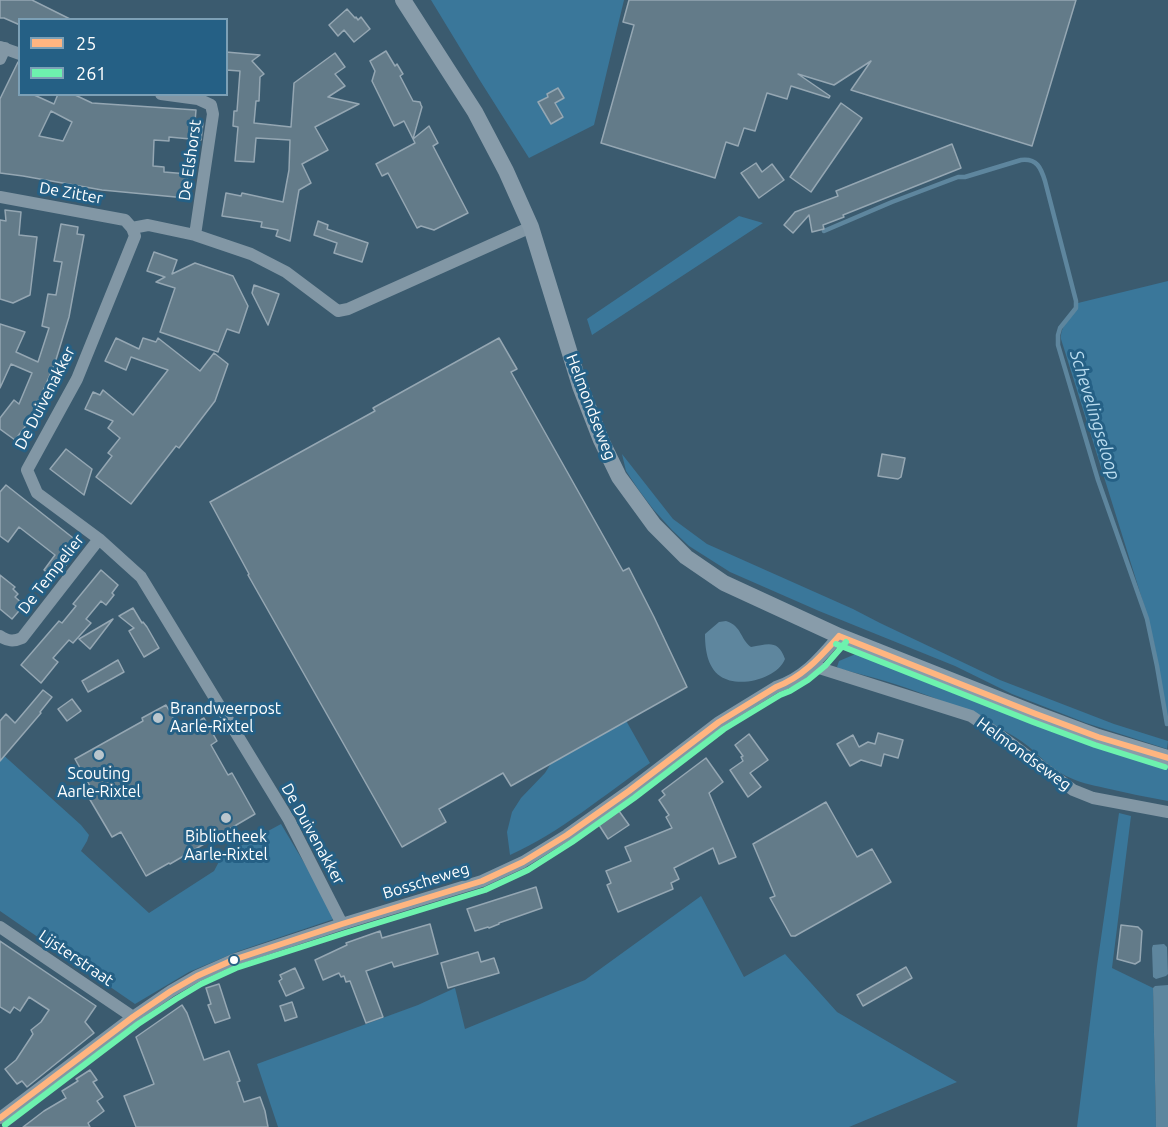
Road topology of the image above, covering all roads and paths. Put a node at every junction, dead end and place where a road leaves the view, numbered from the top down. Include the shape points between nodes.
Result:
1 (403, 0) edge
2 (2, 51) edge
3 (18, 54) edge
4 (176, 96) edge
5 (0, 197) edge
6 (531, 227) junction
7 (132, 228) junction
8 (195, 235) junction
9 (99, 539) junction
10 (0, 636) edge
11 (839, 636) junction
12 (813, 666) junction
13 (1168, 758) edge
14 (1168, 812) edge
15 (342, 924) junction
16 (0, 927) edge
17 (133, 1017) junction
18 (0, 1118) edge

1 - 6 street, Helmondseweg via 475,112
2 - 3 street
4 - 8 street, De Elshorst via 211,105 213,114
5 - 7 street, De Zitter via 125,219
6 - 8 street via 338,311 286,272 250,254
6 - 11 street, Helmondseweg via 580,386 601,440 619,477 654,525 686,557 724,583
7 - 8 street via 148,225
7 - 9 street, De Duivenakker via 135,236 77,379 27,470 37,493
9 - 10 street, De Tempelier via 22,638 14,642
9 - 15 street, De Duivenakker via 141,577 289,820
11 - 12 street, Bosscheweg
11 - 13 street, Helmondseweg via 1098,737
12 - 14 street, Helmondseweg via 971,716 1073,790 1093,798
12 - 15 street, Bosscheweg via 719,722 629,791 523,862 482,881
15 - 17 street, Bosscheweg via 197,976
16 - 17 street, Lijsterstraat
17 - 18 street, Bosscheweg

